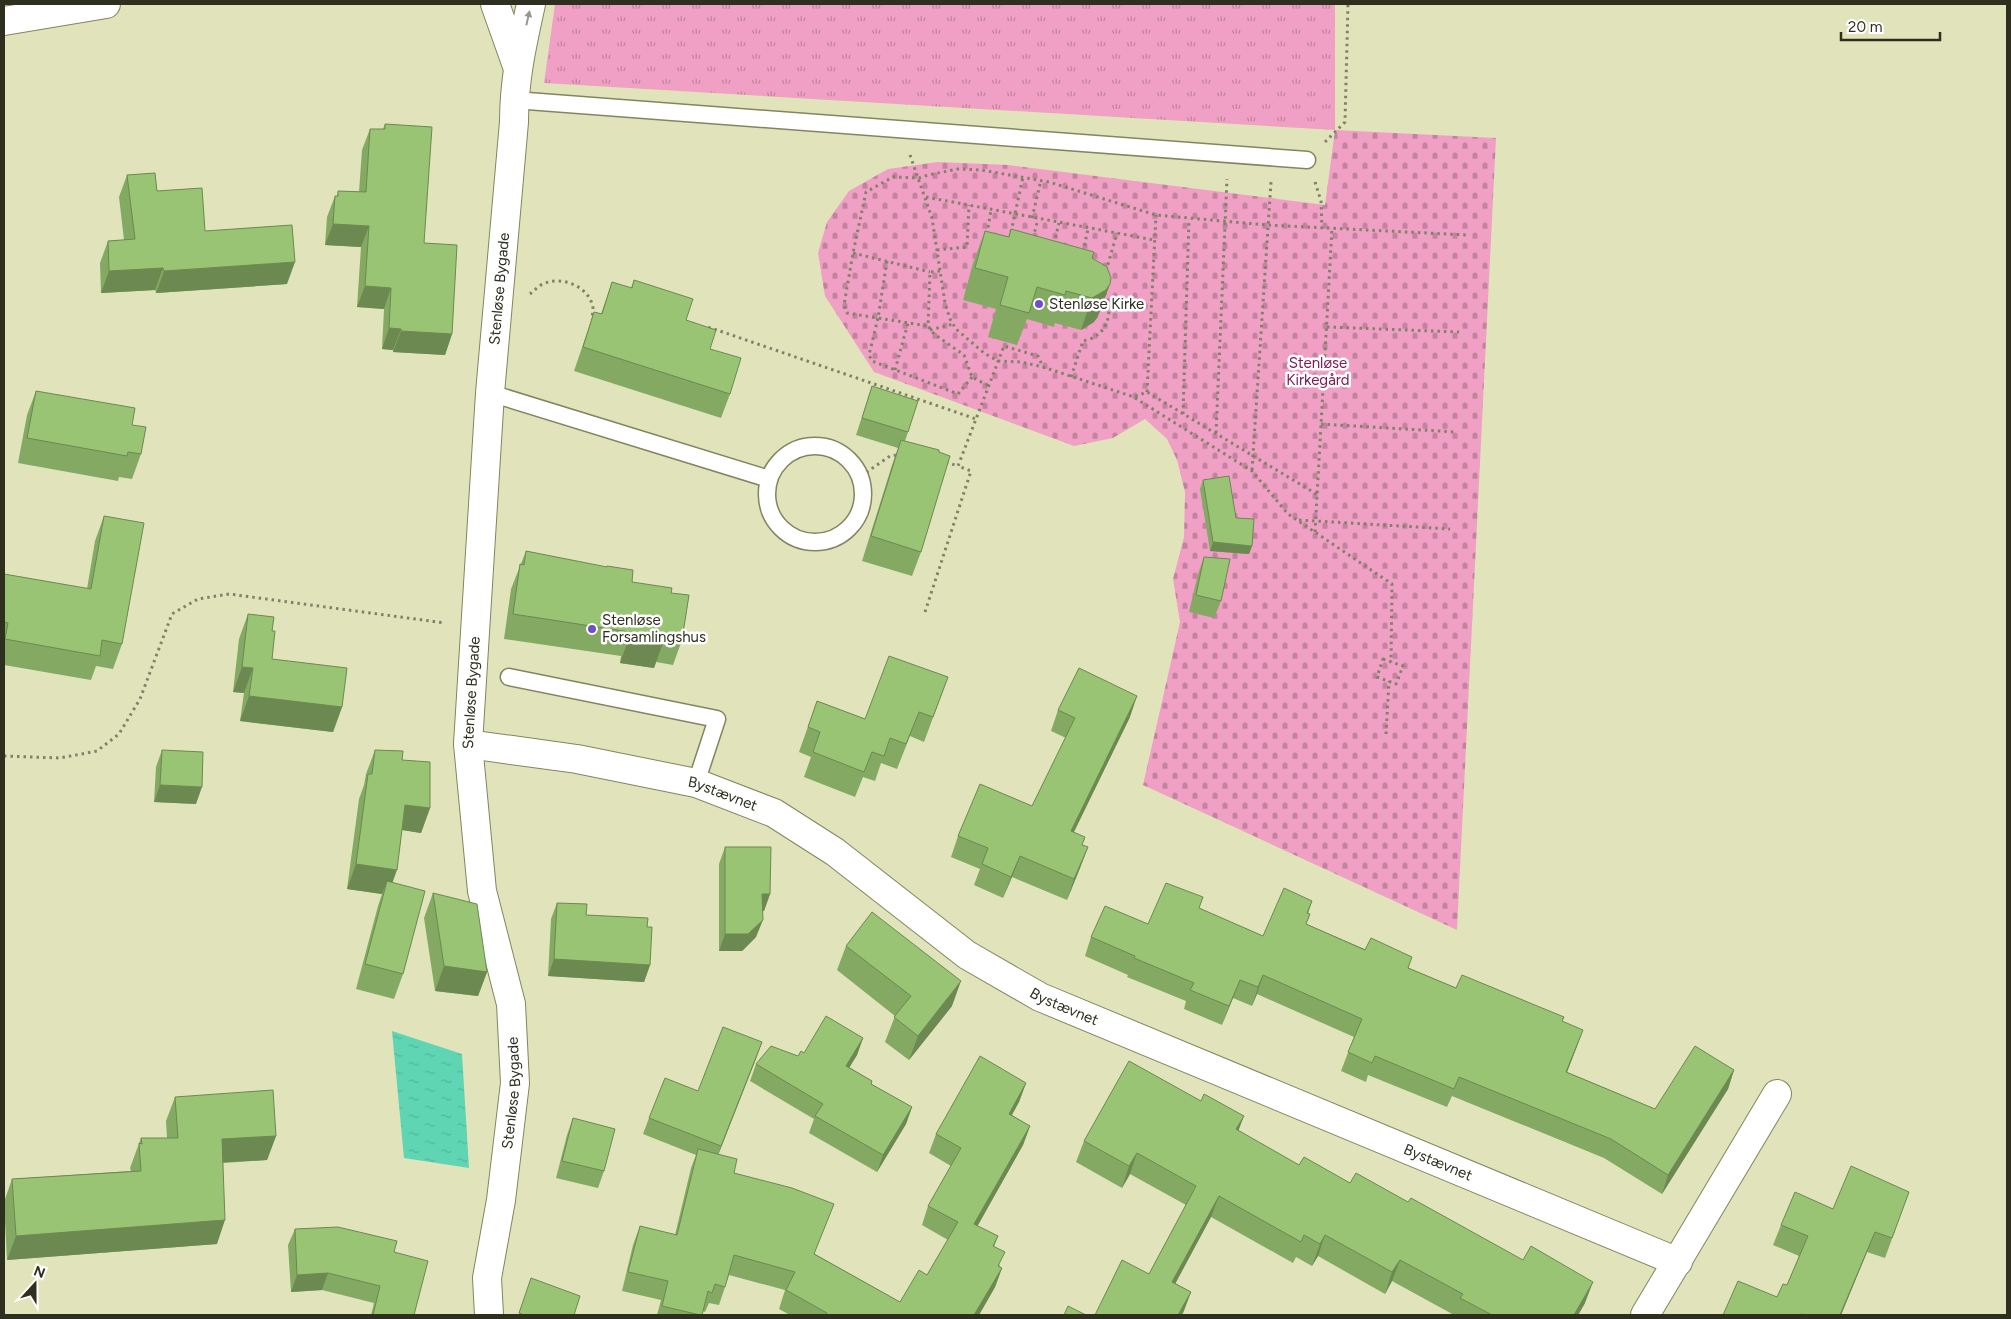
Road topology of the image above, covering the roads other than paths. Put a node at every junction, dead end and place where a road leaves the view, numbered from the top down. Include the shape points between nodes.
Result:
1 (106, 4) edge
2 (495, 4) edge
3 (532, 4) edge
4 (4, 21) edge
5 (517, 66) junction
6 (514, 100) junction
7 (1307, 160) road end
8 (490, 392) junction
9 (769, 479) junction
10 (509, 677) dead end
11 (468, 744) junction
12 (696, 783) junction
13 (1777, 1094) dead end
14 (1678, 1262) junction
15 (489, 1315) edge
16 (1645, 1315) edge

1 - 4 street
2 - 5 street, Stenløse Bygade
5 -> 3 street, Stenløse Bygade
5 - 6 street, Stenløse Bygade
6 - 7 lane
6 - 8 street, Stenløse Bygade
8 - 9 lane
8 - 11 street, Stenløse Bygade
9 - 9 lane via 779,462 795,450 814,446 833,449 850,460 860,476 864,494 861,512 850,528 835,539 817,543 799,540 783,530 772,515 767,497
10 - 12 lane via 718,719
11 - 12 street, Bystævnet via 577,759
11 - 15 street, Stenløse Bygade via 482,891 511,1004 515,1083 501,1200 487,1278
12 - 14 street, Bystævnet via 774,813 835,852 967,955 1040,997
13 - 14 street
14 - 16 street

